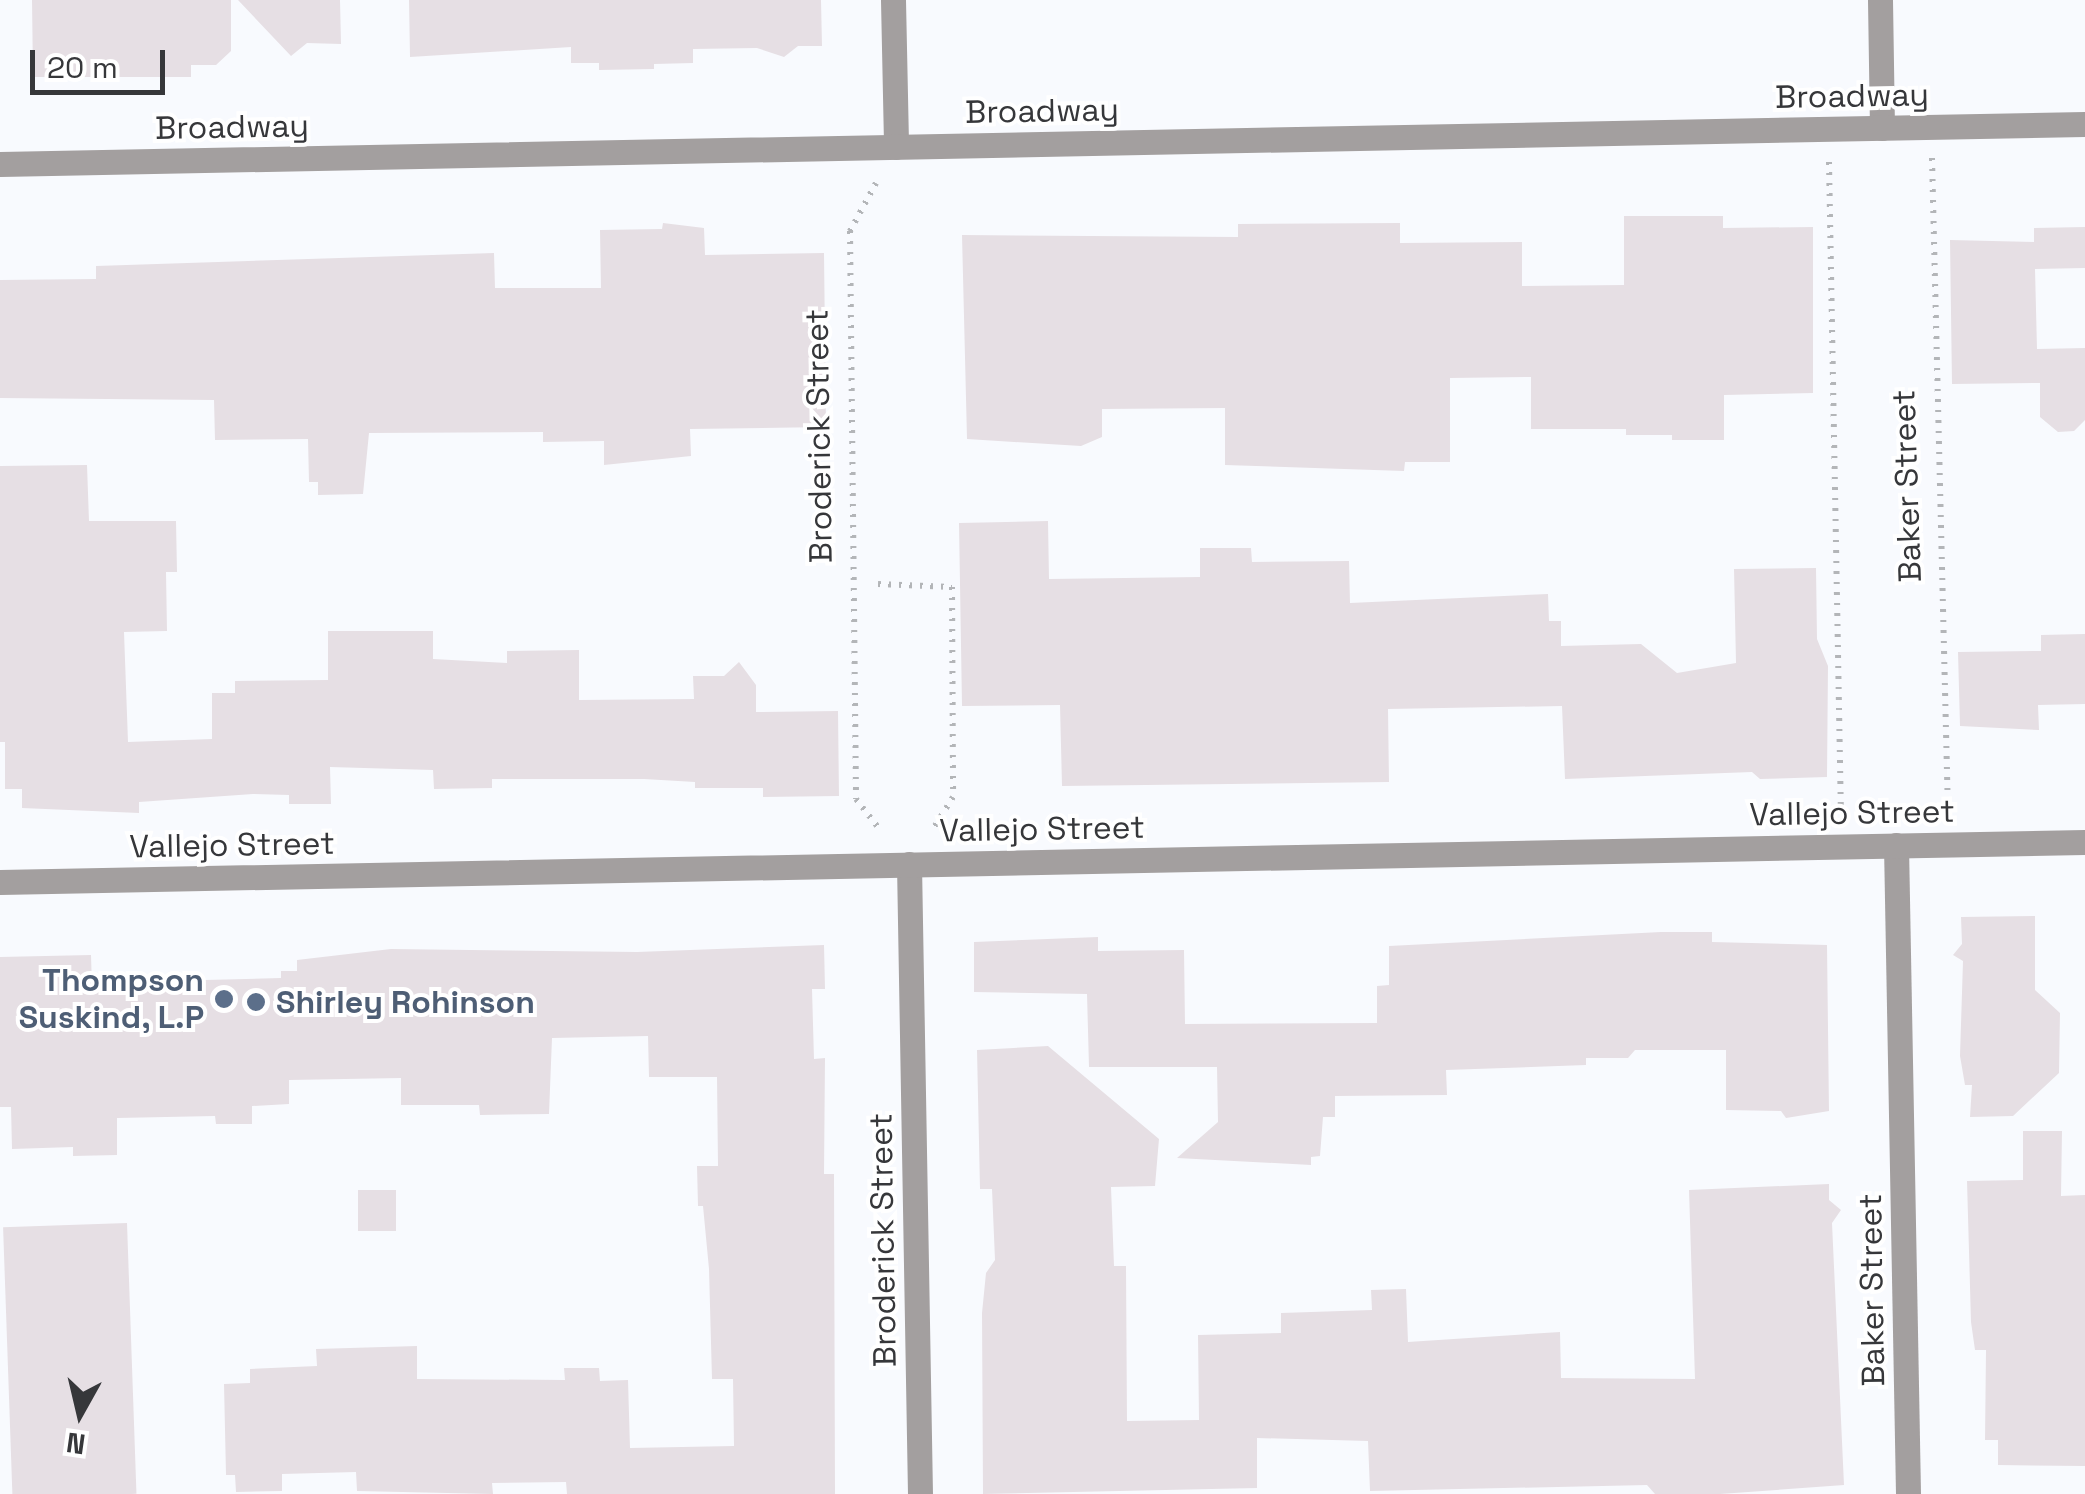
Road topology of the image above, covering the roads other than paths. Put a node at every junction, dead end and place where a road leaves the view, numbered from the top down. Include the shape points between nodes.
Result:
1 (893, 0) edge
2 (1880, 0) edge
3 (2085, 124) edge
4 (1882, 128) junction
5 (896, 146) junction
6 (0, 164) edge
7 (2085, 842) edge
8 (1896, 845) junction
9 (909, 864) junction
10 (0, 882) edge
11 (920, 1494) edge
12 (1908, 1494) edge

1 - 5 street
2 - 4 street
3 - 4 street, Broadway
4 - 5 street, Broadway
5 - 6 street, Broadway
7 - 8 street, Vallejo Street
8 - 9 street, Vallejo Street
8 - 12 street, Baker Street
9 - 10 street, Vallejo Street
9 - 11 street, Broderick Street

